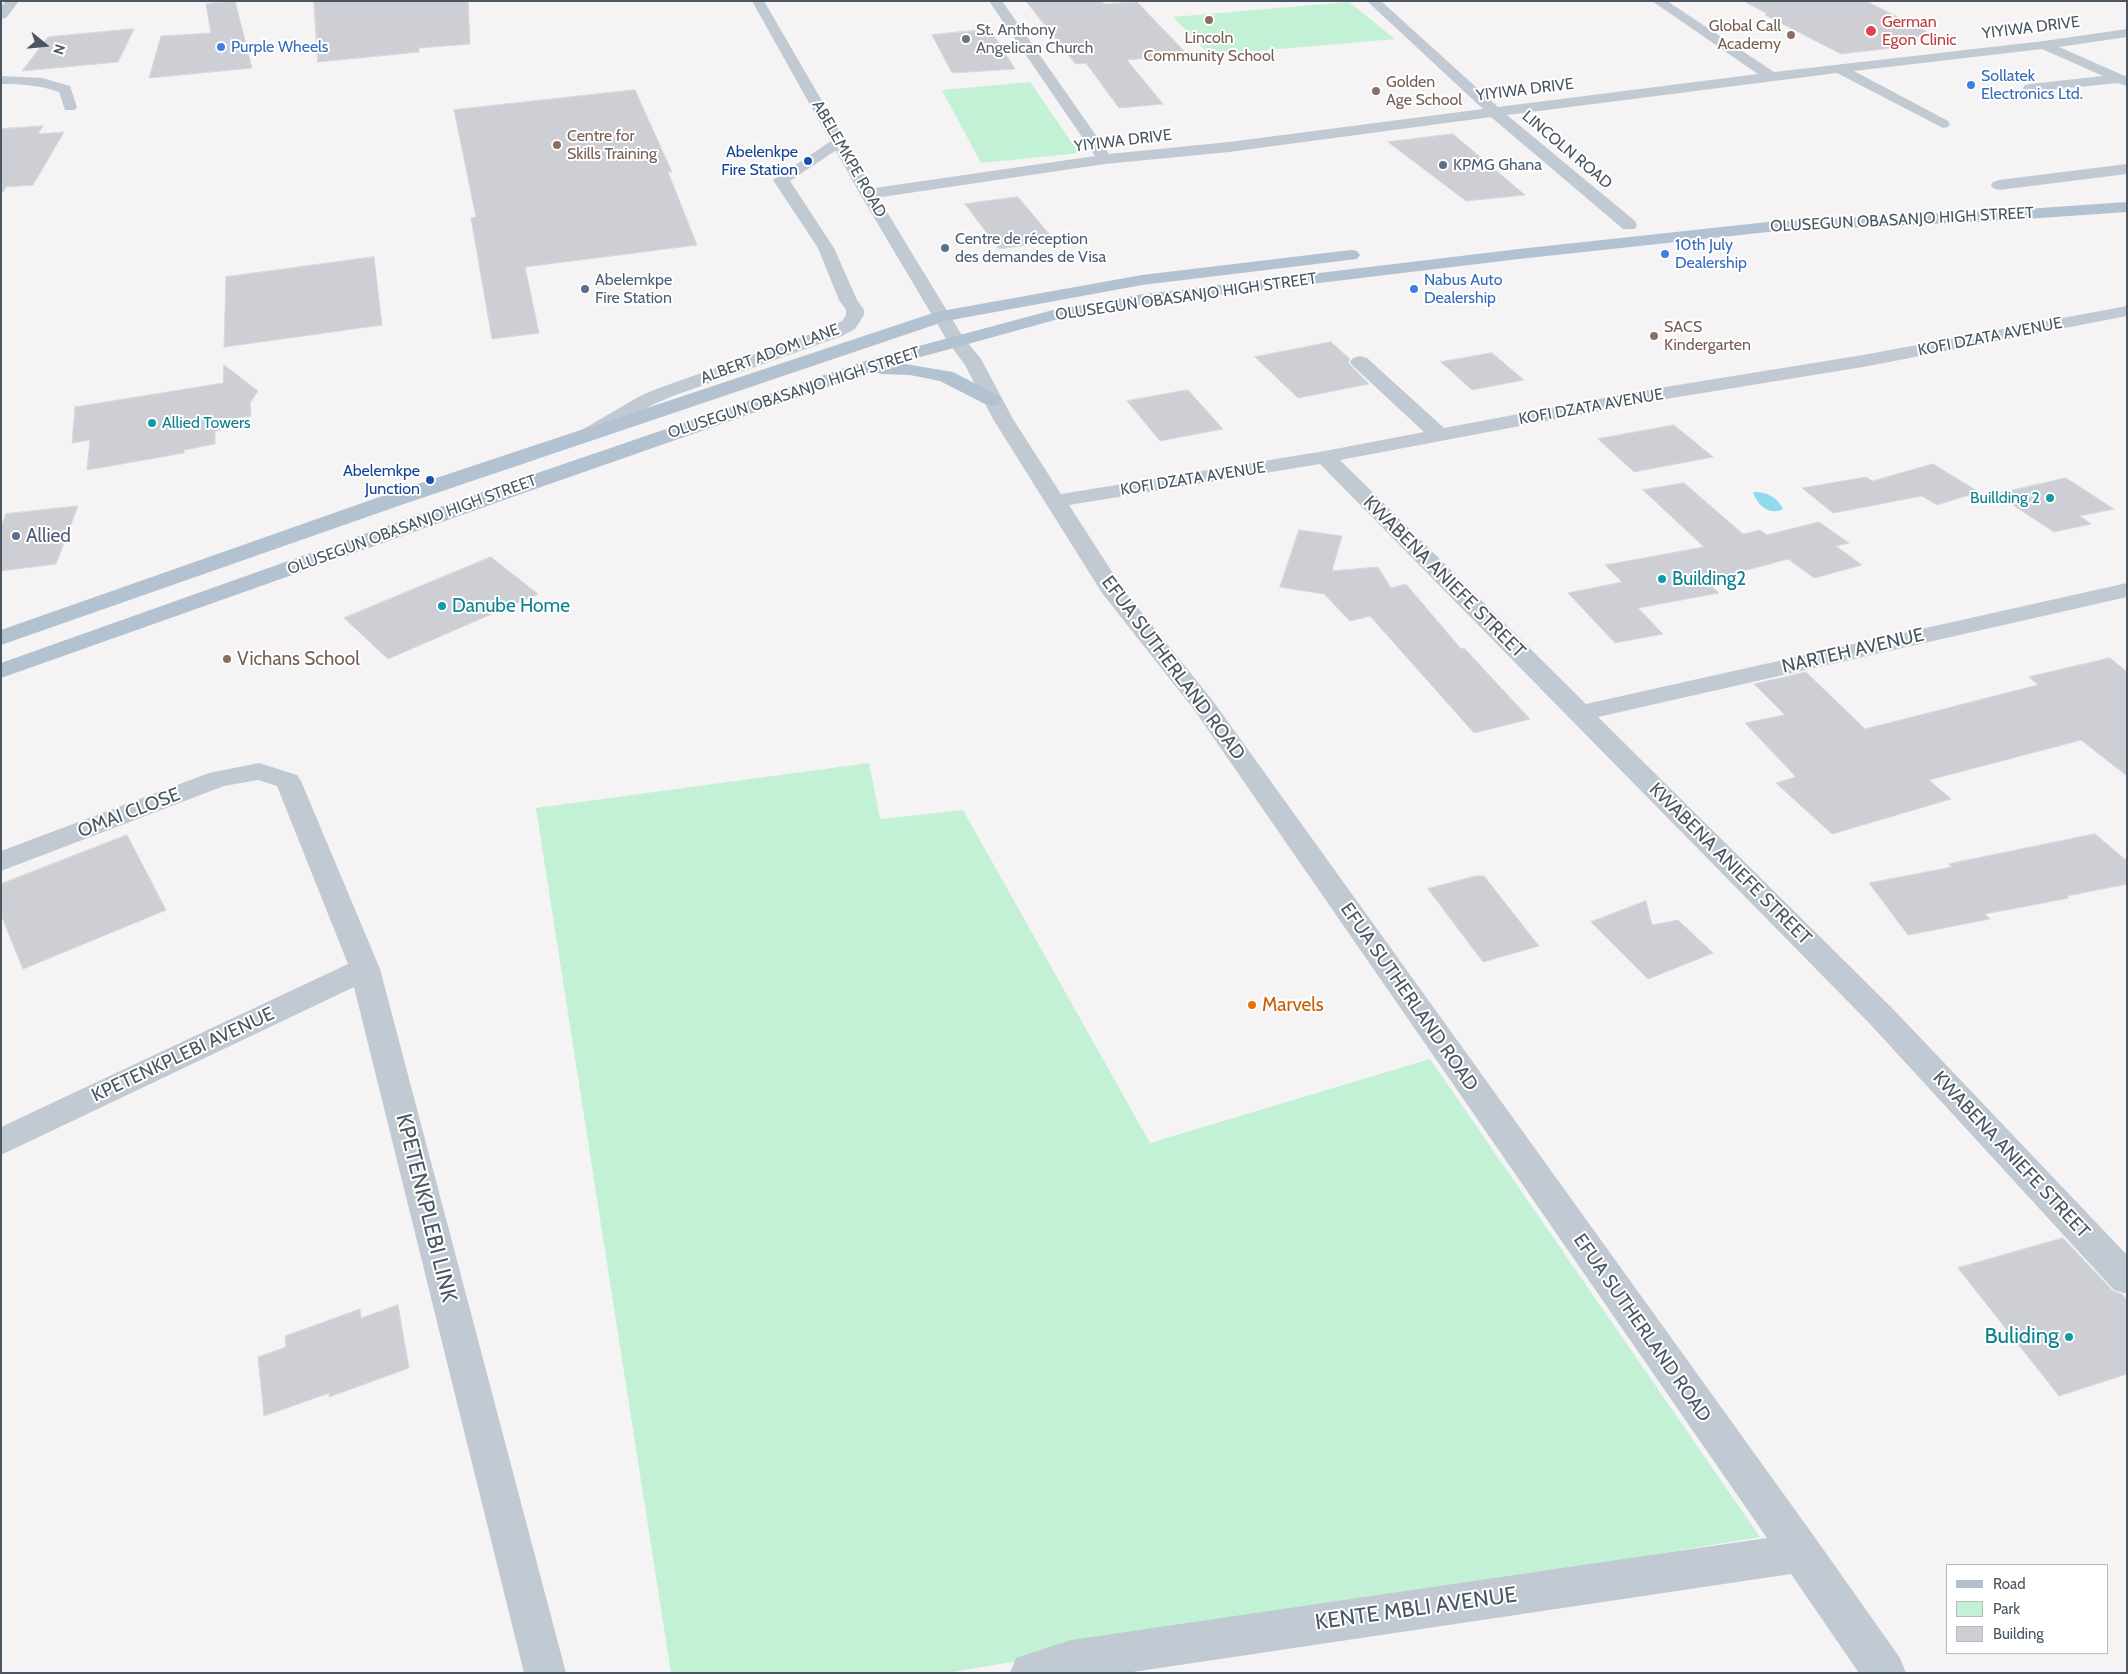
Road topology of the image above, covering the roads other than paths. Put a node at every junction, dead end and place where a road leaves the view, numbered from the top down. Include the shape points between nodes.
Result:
1 (13, 1) edge
2 (758, 1) edge
3 (995, 1) edge
4 (1372, 1) edge
5 (1658, 1) edge
6 (1, 16) edge
7 (2127, 33) edge
8 (2044, 45) junction
9 (1838, 68) junction
10 (1771, 76) junction
11 (1, 80) edge
12 (2123, 80) edge
13 (2030, 88) dead end
14 (70, 107) dead end
15 (1493, 112) junction
16 (1943, 124) dead end
17 (839, 142) junction
18 (1105, 159) junction
19 (2127, 170) edge
20 (1999, 185) dead end
21 (868, 194) junction
22 (2069, 195) dead end
23 (2127, 207) edge
24 (1677, 221) dead end
25 (1648, 223) dead end
26 (1629, 225) junction
27 (1610, 227) dead end
28 (1363, 254) dead end
29 (2127, 311) edge
30 (942, 316) junction
31 (957, 342) junction
32 (1360, 362) dead end
33 (858, 370) junction
34 (992, 400) junction
35 (1438, 434) junction
36 (587, 435) junction
37 (1325, 457) junction
38 (1056, 501) junction
39 (2127, 590) edge
40 (1, 638) edge
41 (1, 671) edge
42 (1580, 713) junction
43 (259, 771) joint
44 (1, 862) edge
45 (365, 969) junction
46 (1, 1142) edge
47 (2127, 1279) edge
48 (1802, 1553) junction
49 (546, 1673) edge
50 (1031, 1673) edge
51 (1885, 1673) edge

1 - 6 street
2 - 17 street, ABELEMKPE ROAD
3 - 18 street
4 - 15 street, LINCOLN ROAD
5 - 10 street
7 - 8 street, YIYIWA DRIVE
8 - 9 street, YIYIWA DRIVE
8 - 12 street
9 - 10 street, YIYIWA DRIVE
9 - 16 street
10 - 15 street, YIYIWA DRIVE
11 - 14 street via 32,81 65,89
12 - 13 street
15 - 18 street, YIYIWA DRIVE via 1229,147
15 - 26 street, LINCOLN ROAD
17 - 21 street, ABELEMKPE ROAD
17 - 36 street, ALBERT ADOM LANE via 781,180 826,248 848,300 856,310 849,325 666,392
18 - 21 street, YIYIWA DRIVE
19 - 20 street
21 - 30 street, ABELEMKPE ROAD
22 - 24 main road, OLUSEGUN OBASANJO HIGH STREET
23 - 31 main road, OLUSEGUN OBASANJO HIGH STREET via 1768,227 1528,253 1144,299 1053,315
25 - 26 main road
26 - 27 main road
28 - 30 main road, OLUSEGUN OBASANJO HIGH STREET via 1142,280
29 - 35 street, KOFI DZATA AVENUE via 1863,362 1647,396
30 - 31 street, EFUA SUTHERLAND ROAD
30 - 36 main road, OLUSEGUN OBASANJO HIGH STREET
31 - 33 main road, OLUSEGUN OBASANJO HIGH STREET
31 - 34 street, EFUA SUTHERLAND ROAD via 974,363
32 - 35 street
33 - 34 main road via 889,368 946,376
33 - 41 main road, OLUSEGUN OBASANJO HIGH STREET
34 - 38 street, EFUA SUTHERLAND ROAD
35 - 37 street, KOFI DZATA AVENUE
36 - 40 main road, OLUSEGUN OBASANJO HIGH STREET
37 - 38 street, KOFI DZATA AVENUE
37 - 42 street, KWABENA ANIEFE STREET
38 - 48 street, EFUA SUTHERLAND ROAD via 1114,593 1204,706
39 - 42 street, NARTEH AVENUE
42 - 47 street, KWABENA ANIEFE STREET via 1874,1009
43 - 44 street, OMAI CLOSE via 218,779
43 - 45 street, KPETENKPLEBI LINK via 288,781
45 - 46 street, KPETENKPLEBI AVENUE
45 - 49 street, KPETENKPLEBI LINK
48 - 50 street, KENTE MBLI AVENUE via 1117,1653
48 - 51 street, EFUA SUTHERLAND ROAD

